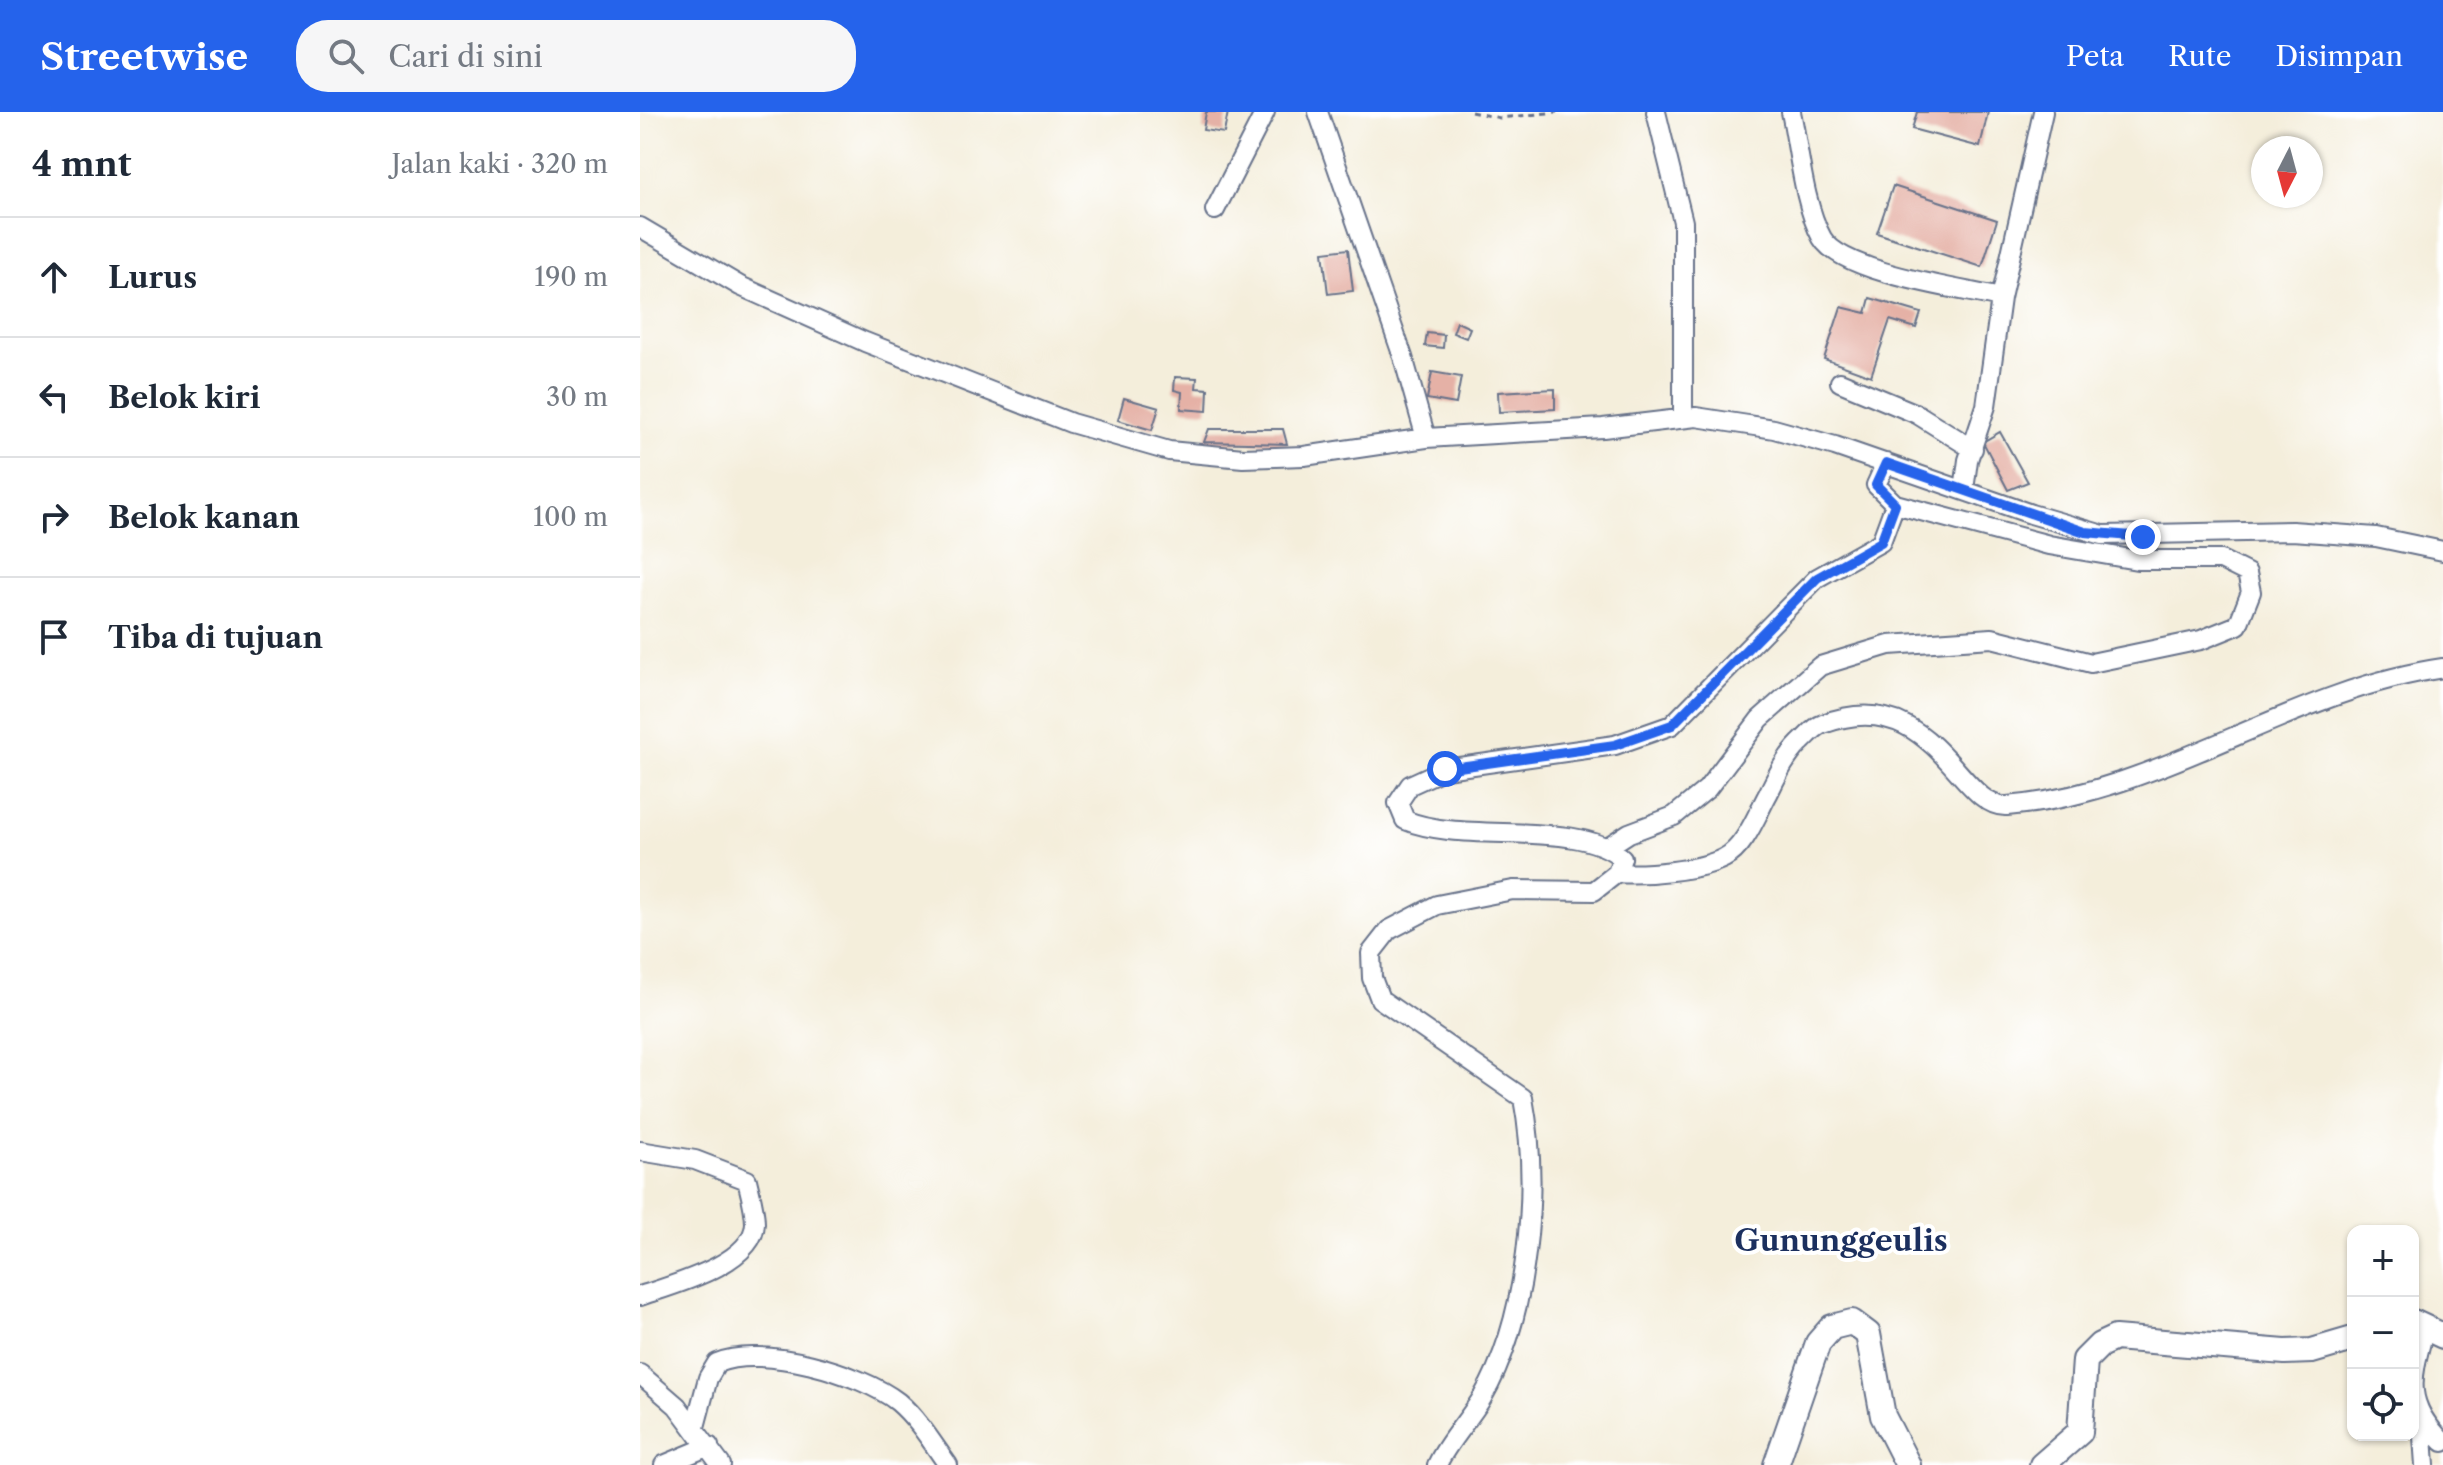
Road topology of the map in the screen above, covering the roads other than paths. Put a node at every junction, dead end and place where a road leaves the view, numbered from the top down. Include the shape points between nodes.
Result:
1 (1265, 112) edge
2 (1318, 112) edge
3 (1656, 112) edge
4 (1791, 112) edge
5 (2043, 112) edge
6 (1215, 210) dead end
7 (640, 227) edge
8 (2001, 298) junction
9 (1840, 382) dead end
10 (1683, 416) junction
11 (1426, 438) junction
12 (1973, 449) junction
13 (1886, 463) junction
14 (1964, 490) junction
15 (1895, 504) junction
16 (2443, 551) edge
17 (2443, 668) edge
18 (1609, 846) junction
19 (1617, 873) junction
20 (640, 1151) edge
21 (640, 1296) edge
22 (2427, 1328) edge
23 (2347, 1341) edge
24 (640, 1374) edge
25 (2422, 1422) junction
26 (695, 1427) junction
27 (2443, 1442) edge
28 (709, 1446) junction
29 (664, 1465) edge
30 (721, 1465) edge
31 (948, 1465) edge
32 (1437, 1465) edge
33 (1776, 1465) edge
34 (1908, 1465) edge
35 (2042, 1465) edge
36 (2425, 1465) edge

1 - 6 street
2 - 11 street
3 - 10 street via 1683,222
4 - 8 street via 1815,221 1830,248 1867,266
5 - 8 street
7 - 11 street via 740,286 865,342 1071,423 1169,451 1274,458
8 - 12 street via 1986,406
9 - 12 street via 1917,414
10 - 11 street via 1603,428
10 - 13 street via 1774,429
12 - 14 street
13 - 14 street
13 - 15 street via 1876,485
14 - 16 street via 2103,535 2292,531 2376,537
15 - 18 street via 1881,542 1817,578 1672,725 1615,745 1445,769 1410,785 1398,803 1405,820 1427,829 1543,835
15 - 18 street via 2078,550 2137,560 2221,560 2247,573 2251,592 2238,625 2201,640 2091,663 1992,638 1889,645 1820,666 1760,719 1707,789 1674,816
17 - 19 street via 2385,677 2323,698 2102,790 2002,807 1982,796 1912,726 1863,715 1820,725 1790,753 1742,841 1725,858 1648,875
18 - 19 street via 1622,858
19 - 32 street via 1594,891 1513,890 1437,905 1389,930 1371,953 1380,999 1523,1098 1530,1134 1528,1240 1517,1308 1483,1397
20 - 21 street via 695,1160 747,1180 755,1224 749,1242 722,1265
22 - 25 street via 2417,1357 2414,1397
23 - 35 main road via 2285,1352 2115,1338 2085,1360 2080,1432
24 - 26 street
25 - 27 street
25 - 36 street
26 - 28 street
26 - 31 street via 717,1363 747,1355 789,1358 897,1402
28 - 29 street
28 - 30 street
33 - 34 main road via 1818,1343 1832,1327 1852,1322 1868,1334 1883,1416

